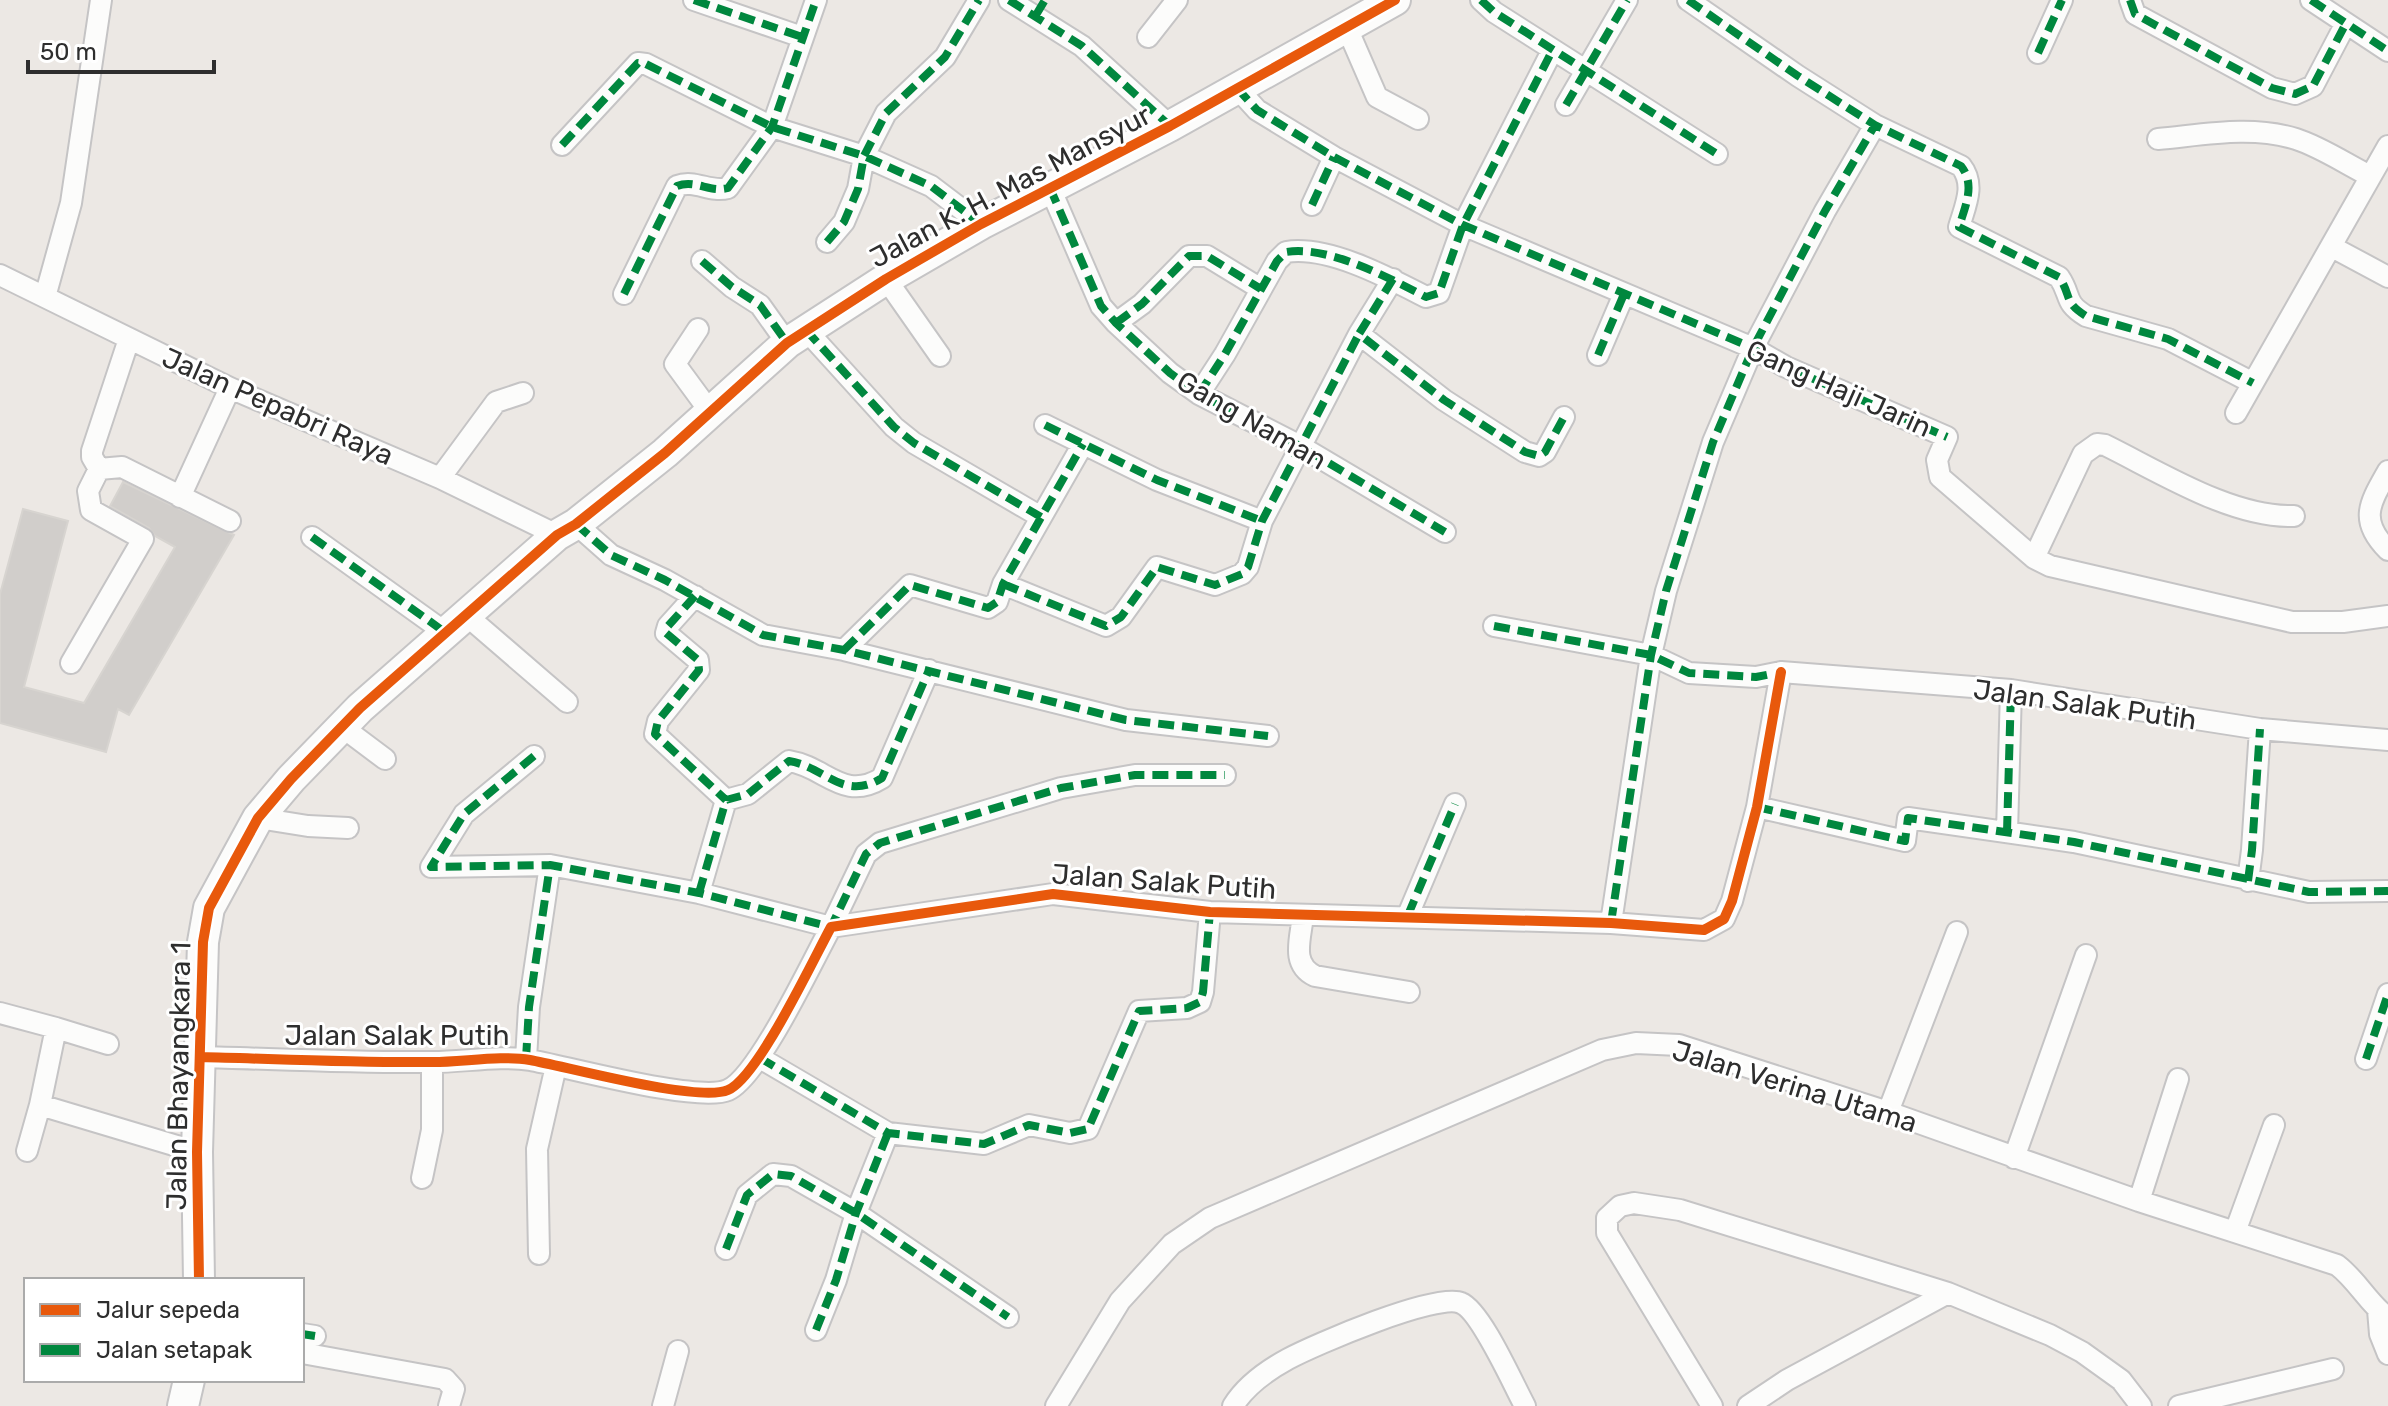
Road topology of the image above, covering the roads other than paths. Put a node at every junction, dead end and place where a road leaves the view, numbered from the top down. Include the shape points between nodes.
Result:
1 (101, 0) edge
2 (694, 0) edge
3 (816, 0) edge
4 (979, 0) edge
5 (1009, 0) edge
6 (1177, 0) edge
7 (1395, 0) edge
8 (1481, 0) edge
9 (1627, 0) edge
10 (1688, 0) edge
11 (2062, 0) edge
12 (2130, 0) edge
13 (2311, 0) edge
14 (1040, 8) edge
15 (2345, 25) junction
16 (1347, 28) junction
17 (802, 37) junction
18 (1148, 37) dead end
19 (1552, 51) junction
20 (2388, 51) edge
21 (2038, 53) dead end
22 (1584, 72) junction
23 (1237, 88) junction
24 (1566, 105) dead end
25 (1418, 119) dead end
26 (1875, 125) junction
27 (1170, 126) junction
28 (772, 127) junction
29 (2158, 139) dead end
30 (562, 145) dead end
31 (2388, 146) edge
32 (1717, 154) dead end
33 (864, 156) junction
34 (1334, 157) junction
35 (2370, 176) junction
36 (1050, 188) junction
37 (1312, 205) dead end
38 (981, 224) junction
39 (1463, 225) junction
40 (827, 242) dead end
41 (2332, 247) junction
42 (702, 261) dead end
43 (0, 275) edge
44 (2388, 277) edge
45 (886, 279) junction
46 (1393, 279) junction
47 (1261, 289) junction
48 (624, 294) dead end
49 (1624, 294) junction
50 (45, 297) junction
51 (1116, 323) junction
52 (698, 329) dead end
53 (1359, 334) junction
54 (796, 337) junction
55 (129, 339) junction
56 (1753, 348) junction
57 (1598, 355) dead end
58 (940, 356) dead end
59 (2253, 383) junction
60 (230, 388) junction
61 (523, 393) dead end
62 (1199, 394) junction
63 (711, 413) junction
64 (2236, 413) dead end
65 (1564, 417) dead end
66 (1045, 425) dead end
67 (1083, 444) junction
68 (1300, 446) junction
69 (99, 469) junction
70 (2388, 471) edge
71 (440, 478) junction
72 (180, 497) junction
73 (2294, 516) dead end
74 (1041, 517) junction
75 (230, 521) dead end
76 (1262, 521) junction
77 (566, 529) junction
78 (1445, 532) dead end
79 (312, 537) dead end
80 (2388, 550) edge
81 (2034, 558) junction
82 (1003, 584) junction
83 (695, 596) junction
84 (2388, 616) edge
85 (456, 624) junction
86 (1494, 626) dead end
87 (844, 650) junction
88 (1651, 655) junction
89 (71, 663) dead end
90 (929, 670) junction
91 (1781, 672) junction
92 (2011, 690) junction
93 (567, 702) dead end
94 (341, 726) junction
95 (2260, 729) junction
96 (1268, 736) dead end
97 (2388, 740) edge
98 (534, 756) dead end
99 (385, 759) dead end
100 (1225, 775) dead end
101 (726, 800) junction
102 (1455, 804) dead end
103 (1757, 807) junction
104 (258, 818) junction
105 (348, 828) dead end
106 (2007, 832) junction
107 (550, 865) junction
108 (2248, 881) junction
109 (2388, 891) edge
110 (699, 893) junction
111 (1210, 912) junction
112 (1303, 915) junction
113 (1408, 915) junction
114 (1611, 923) junction
115 (831, 927) junction
116 (1957, 932) dead end
117 (2086, 955) dead end
118 (1409, 992) dead end
119 (2388, 994) edge
120 (0, 1013) edge
121 (56, 1028) junction
122 (108, 1044) dead end
123 (202, 1057) junction
124 (760, 1058) junction
125 (526, 1059) junction
126 (2366, 1059) dead end
127 (432, 1062) junction
128 (556, 1066) junction
129 (2178, 1079) dead end
130 (40, 1105) junction
131 (1888, 1112) junction
132 (2274, 1125) dead end
133 (888, 1133) junction
134 (27, 1151) dead end
135 (197, 1152) junction
136 (2014, 1158) junction
137 (422, 1178) dead end
138 (2139, 1201) junction
139 (856, 1213) junction
140 (2235, 1232) junction
141 (726, 1249) dead end
142 (539, 1254) dead end
143 (199, 1278) edge
144 (1948, 1293) junction
145 (2383, 1314) edge
146 (1008, 1317) dead end
147 (816, 1330) dead end
148 (678, 1351) dead end
149 (304, 1353) edge
150 (2388, 1354) edge
151 (2333, 1369) dead end
152 (189, 1382) edge
153 (183, 1406) edge
154 (449, 1406) edge
155 (663, 1406) edge
156 (1056, 1406) edge
157 (1233, 1406) edge
158 (1525, 1406) edge
159 (1712, 1406) edge
160 (1748, 1406) edge
161 (2141, 1406) edge
162 (2179, 1406) edge

1 - 50 street via 71,203
2 - 17 street
3 - 17 street
4 - 33 street via 945,57 886,113
5 - 14 street
6 - 18 street
7 - 16 street, Jalan K. H. Mas Mansyur
8 - 19 street
9 - 22 street
10 - 26 street
11 - 21 street
12 - 15 street via 2135,14 2272,88 2295,94 2313,86
13 - 15 street
14 - 27 street
15 - 20 street
16 - 23 street, Jalan K. H. Mas Mansyur
16 - 25 street via 1377,97
17 - 28 street
19 - 22 street
19 - 39 street
22 - 24 street
22 - 32 street
23 - 27 street, Jalan K. H. Mas Mansyur
23 - 34 street, Gang Haji Jarin via 1257,110
26 - 56 street
26 - 59 street via 1961,166 1970,184 1959,227 2059,277 2075,309 2168,339
27 - 36 street, Jalan K. H. Mas Mansyur
28 - 30 street via 638,63
28 - 33 street
28 - 48 street via 728,188 677,186
29 - 35 street via 2273,133 2299,140
31 - 35 street
33 - 38 street via 931,186
33 - 40 street via 844,222
34 - 37 street
34 - 39 street, Gang Haji Jarin
35 - 41 street
36 - 38 street, Jalan K. H. Mas Mansyur
36 - 51 street, Gang Naman via 1101,306
38 - 45 street, Jalan K. H. Mas Mansyur
39 - 46 street via 1436,295 1426,297
39 - 49 street, Gang Haji Jarin
41 - 44 street
41 - 59 street
42 - 54 street
43 - 50 street, Jalan Pepabri Raya
45 - 54 street, Jalan K. H. Mas Mansyur
45 - 58 street
46 - 47 street via 1298,250 1277,261
46 - 53 street
47 - 51 street via 1207,256 1189,256
47 - 62 street
49 - 56 street, Gang Haji Jarin
49 - 57 street
50 - 55 street, Jalan Pepabri Raya
51 - 62 street, Gang Naman
52 - 63 street via 675,364
53 - 65 street via 1444,400 1525,452 1545,452
53 - 68 street
54 - 63 street, Jalan K. H. Mas Mansyur
54 - 74 street via 914,443
55 - 60 street, Jalan Pepabri Raya
55 - 69 street via 92,451
56 - 81 street, Gang Haji Jarin via 1947,437 1937,460 1940,477
56 - 88 street via 1713,442
59 - 64 street
60 - 71 street, Jalan Pepabri Raya
60 - 72 street
61 - 71 street via 496,402
62 - 68 street, Gang Naman
63 - 77 street, Jalan K. H. Mas Mansyur
66 - 67 street
67 - 74 street
67 - 76 street
68 - 76 street
68 - 78 street, Gang Naman
69 - 72 street via 122,467
69 - 89 street via 88,491 91,510 143,539
70 - 80 street via 2369,505 2374,535
71 - 77 street, Jalan Pepabri Raya
72 - 75 street
73 - 81 street via 2272,517 2230,505 2097,444 2083,454
74 - 82 street
76 - 82 street via 1242,574 1215,585 1157,567 1121,617 1106,626
77 - 83 street, Jalan Pepabri Raya
77 - 85 street, Jalan Bhayangkara 1
79 - 85 street
81 - 84 street, Gang Haji Jarin via 2081,575 2292,622
82 - 87 street via 997,602 988,608 910,585
83 - 87 street, Jalan Pepabri Raya via 763,635
83 - 101 street via 666,633 698,660 699,670 658,721 655,734
85 - 93 street
85 - 94 street, Jalan Bhayangkara 1
86 - 88 street, Jalan Salak Putih
87 - 90 street, Jalan Pepabri Raya
88 - 91 street, Jalan Salak Putih via 1689,673 1756,677
88 - 114 street
90 - 96 street, Jalan Pepabri Raya via 1126,720
90 - 101 street via 882,778 867,787 846,786 789,761 748,794
91 - 92 street, Jalan Salak Putih
91 - 103 street, Jalan Salak Putih
92 - 95 street, Jalan Salak Putih
92 - 106 street
94 - 99 street
94 - 104 street, Jalan Bhayangkara 1
95 - 97 street, Jalan Salak Putih
95 - 108 street
98 - 107 street via 464,814 431,867
100 - 115 street via 1135,775 1061,788 880,843 866,854
101 - 110 street
102 - 113 street
103 - 106 street via 1905,841 1908,818
103 - 114 street, Jalan Salak Putih via 1724,919 1692,931
104 - 105 street
104 - 123 street, Jalan Bhayangkara 1 via 209,908 203,942
106 - 108 street
107 - 110 street
107 - 125 street
108 - 109 street via 2309,892
110 - 115 street
111 - 112 street, Jalan Salak Putih
111 - 115 street, Jalan Salak Putih via 1053,894
111 - 133 street via 1200,1002 1187,1008 1139,1011 1088,1129 1070,1133 1029,1125 984,1144
112 - 113 street, Jalan Salak Putih
112 - 118 street via 1299,959 1306,972
113 - 114 street, Jalan Salak Putih
115 - 124 street, Jalan Salak Putih
116 - 131 street
117 - 136 street
119 - 126 street
120 - 121 street
121 - 122 street
121 - 130 street
123 - 127 street, Jalan Salak Putih
123 - 135 street, Jalan Bhayangkara 1
124 - 128 street, Jalan Salak Putih via 739,1084 704,1094
124 - 133 street
125 - 127 street, Jalan Salak Putih
125 - 128 street, Jalan Salak Putih
127 - 137 street via 432,1130
128 - 142 street via 537,1149
129 - 138 street
130 - 134 street
130 - 135 street
131 - 136 street, Jalan Verina Utama
131 - 156 street, Jalan Verina Utama via 1679,1045 1636,1043 1602,1050 1210,1218 1172,1244 1120,1301
132 - 140 street
133 - 139 street
135 - 143 street, Jalan Bhayangkara 1
136 - 138 street, Jalan Verina Utama
138 - 140 street, Jalan Verina Utama
139 - 141 street via 791,1176 773,1174 747,1195
139 - 146 street
139 - 147 street
140 - 145 street, Jalan Verina Utama via 2337,1265
144 - 159 street via 1680,1210 1620,1206 1607,1218 1607,1233
144 - 160 street
144 - 161 street via 2082,1352 2121,1380
145 - 150 street, Jalan Verina Utama via 2380,1334
148 - 155 street
149 - 154 street via 445,1379 454,1389
151 - 162 street
152 - 153 street
157 - 158 street via 1242,1391 1290,1358 1415,1307 1445,1301 1461,1303 1477,1316

